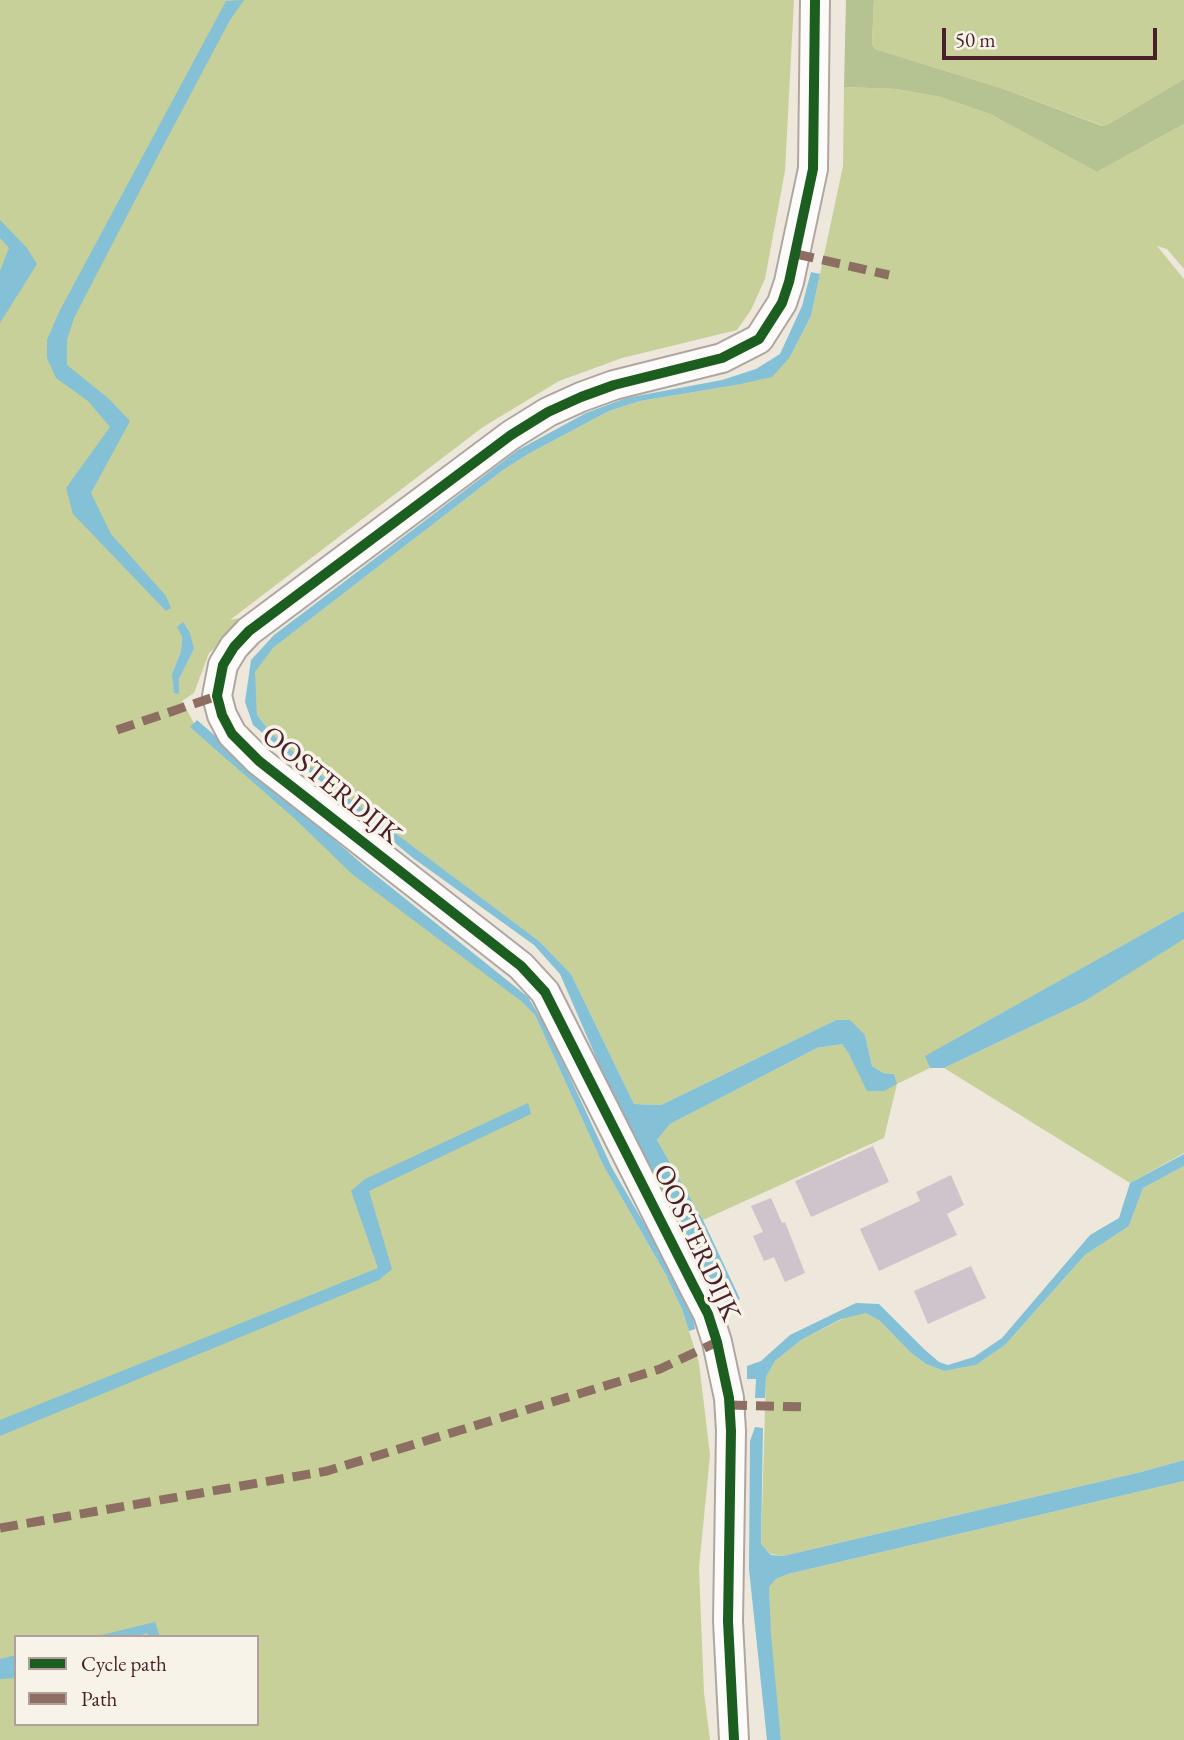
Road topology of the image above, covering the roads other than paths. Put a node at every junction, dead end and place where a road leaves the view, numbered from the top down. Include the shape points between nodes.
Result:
1 (815, 0) edge
2 (734, 1740) edge

1 - 2 street, OOSTERDIJK via 813,169 789,282 782,303 759,339 722,358 581,397 511,435 249,631 223,665 217,696 232,734 259,761 521,966 545,992 694,1285 717,1342 729,1398 728,1633

